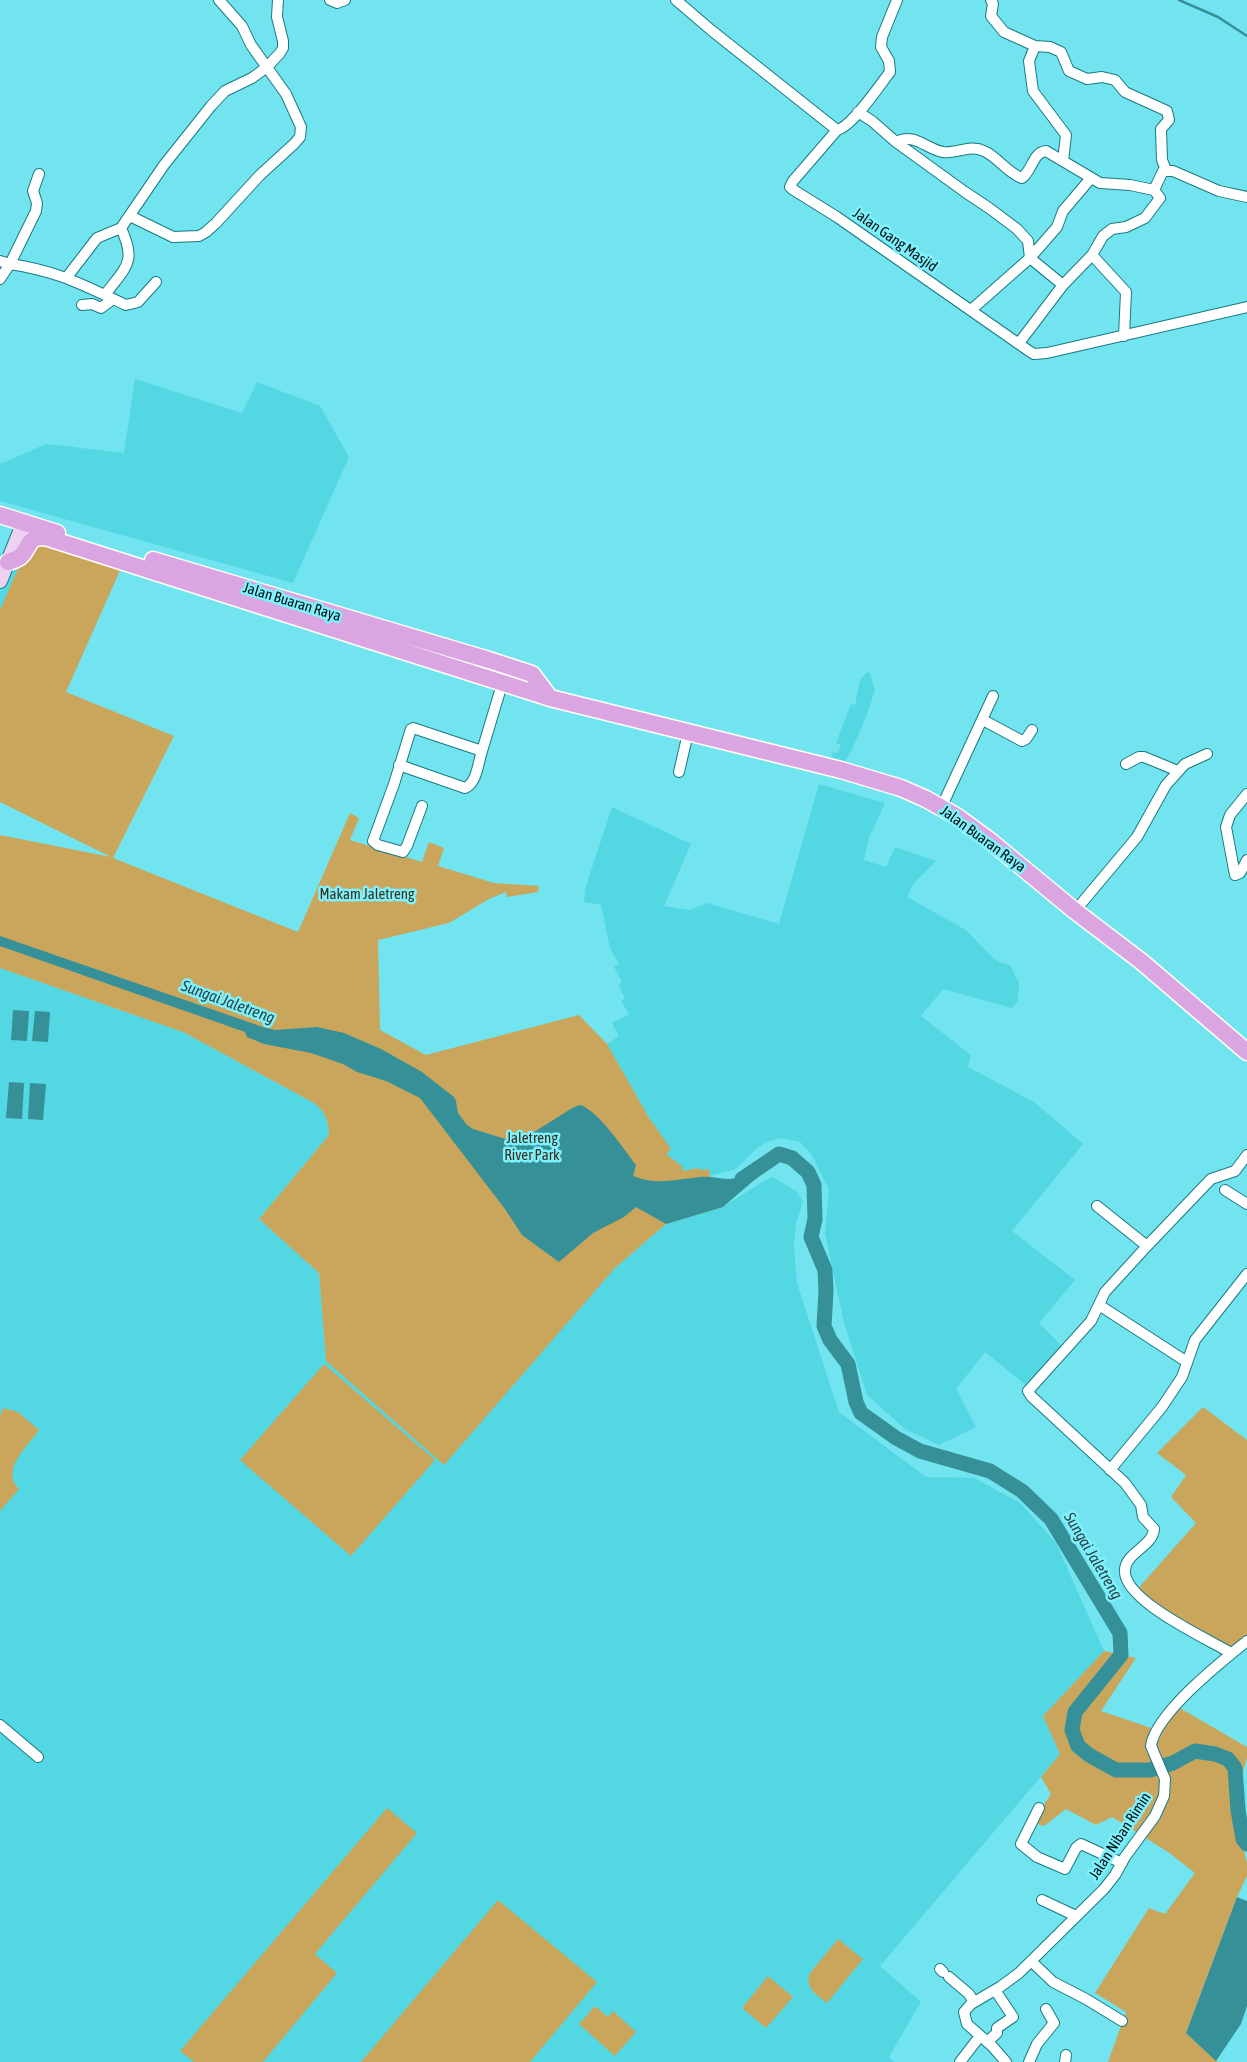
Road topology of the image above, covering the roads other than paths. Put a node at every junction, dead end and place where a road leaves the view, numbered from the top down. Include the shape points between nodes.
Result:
1 (219, 0) edge
2 (278, 0) edge
3 (330, 0) edge
4 (345, 0) edge
5 (676, 0) edge
6 (897, 0) edge
7 (991, 0) edge
8 (1034, 46) junction
9 (267, 67) junction
10 (858, 112) junction
11 (837, 130) junction
12 (896, 142) junction
13 (1063, 161) junction
14 (1166, 170) junction
15 (39, 174) dead end
16 (1091, 178) junction
17 (1154, 190) junction
18 (1247, 198) edge
19 (130, 216) junction
20 (121, 228) junction
21 (1092, 255) junction
22 (1030, 258) junction
23 (5, 262) edge
24 (67, 277) junction
25 (0, 279) edge
26 (156, 282) dead end
27 (1063, 285) junction
28 (109, 297) junction
29 (82, 305) dead end
30 (1247, 307) edge
31 (971, 310) junction
32 (1124, 336) junction
33 (1019, 343) junction
34 (3, 516) edge
35 (24, 522) junction
36 (99, 550) junction
37 (8, 562) junction
38 (0, 581) edge
39 (503, 681) junction
40 (993, 696) dead end
41 (550, 698) junction
42 (983, 720) junction
43 (1032, 730) dead end
44 (688, 733) junction
45 (482, 751) junction
46 (1207, 754) dead end
47 (1126, 764) dead end
48 (399, 765) junction
49 (1178, 771) junction
50 (679, 772) dead end
51 (1247, 794) edge
52 (422, 806) dead end
53 (941, 808) junction
54 (1230, 853) junction
55 (1246, 861) edge
56 (1075, 911) junction
57 (1247, 1052) edge
58 (1247, 1155) edge
59 (1225, 1190) dead end
60 (1247, 1204) edge
61 (1097, 1206) dead end
62 (1147, 1246) junction
63 (1247, 1274) edge
64 (1099, 1305) junction
65 (1187, 1362) junction
66 (1110, 1470) junction
67 (1247, 1641) edge
68 (1231, 1653) junction
69 (0, 1725) edge
70 (38, 1757) dead end
71 (1039, 1808) dead end
72 (1122, 1863) junction
73 (1042, 1900) dead end
74 (1076, 1916) junction
75 (1031, 1961) junction
76 (944, 1973) dead end
77 (995, 1990) junction
78 (974, 2002) junction
79 (1046, 2009) dead end
80 (1122, 2021) dead end
81 (984, 2039) junction
82 (960, 2062) edge
83 (1006, 2062) edge
84 (1028, 2062) edge

1 - 9 street via 242,26
2 - 9 street via 277,17 283,48
3 - 4 street via 337,3
5 - 11 street
6 - 10 street via 881,47 889,61 890,72
7 - 8 street via 991,16 1004,32
8 - 13 street via 1029,61 1033,91 1066,135
8 - 14 street via 1061,52 1069,71 1087,79 1102,77 1115,80 1125,92 1167,111 1169,120 1161,129 1162,160
9 - 19 street via 225,91 211,106 164,165
9 - 19 street via 286,94 302,127 294,144 199,236 173,237
10 - 11 street via 846,126
10 - 12 street
11 - 31 street, Jalan Gang Masjid via 793,181 792,190 837,217
12 - 13 street via 911,139 944,152 969,148 984,150 1022,178 1041,151
12 - 22 street via 1017,229 1028,241
13 - 16 street
14 - 17 street
14 - 18 street via 1218,191
15 - 23 street via 33,189 36,211
16 - 17 street via 1100,183
16 - 22 street via 1063,211 1057,227
17 - 21 street via 1160,198 1148,216 1107,232
19 - 20 street
20 - 24 street via 97,238
20 - 28 street via 130,256
21 - 27 street
21 - 32 street via 1126,292
22 - 27 street
22 - 31 street
23 - 24 street
23 - 25 street
24 - 28 street
26 - 28 street via 134,305 126,306
27 - 33 street
28 - 29 street via 101,308 92,304
30 - 32 street, Jalan Gang Masjid
31 - 33 street, Jalan Gang Masjid
32 - 33 street, Jalan Gang Masjid via 1034,354
34 - 35 main road, Jalan Buaran Raya
35 - 36 main road, Jalan Buaran Raya
35 - 37 main road
36 - 37 main road, Jalan Buaran Raya via 39,537 30,541 20,556
36 - 39 main road, Jalan Buaran Raya via 257,606
36 - 41 main road, Jalan Buaran Raya via 532,674
37 - 38 main road
39 - 41 main road, Jalan Buaran Raya
39 - 45 street
40 - 42 street
41 - 44 main road, Jalan Buaran Raya
42 - 43 street via 1022,741
42 - 53 street
44 - 50 street
44 - 53 main road, Jalan Buaran Raya via 841,770 901,788
45 - 48 street via 474,780 465,788
45 - 48 street via 413,728
46 - 49 street
47 - 49 street via 1144,757
48 - 52 street via 373,841 403,852
49 - 56 street via 1163,789 1137,837
51 - 54 street via 1227,821
53 - 56 main road, Jalan Buaran Raya via 989,840
54 - 55 street
54 - 55 street via 1235,876
56 - 57 main road, Jalan Buaran Raya via 1142,962
58 - 62 street via 1236,1171 1211,1179
59 - 60 street
61 - 62 street
62 - 64 street via 1105,1292
63 - 65 street via 1195,1340
64 - 65 street
64 - 66 street via 1091,1321 1028,1391
65 - 66 street via 1182,1377 1162,1407
66 - 68 street via 1125,1483 1141,1505 1143,1517 1154,1529 1151,1538 1125,1568 1126,1579 1135,1593 1150,1607
67 - 68 street, Jalan Niban Rimin
68 - 72 street, Jalan Niban Rimin via 1196,1683 1158,1727 1151,1746 1165,1779 1165,1792 1155,1816
69 - 70 street
71 - 72 street via 1021,1844 1030,1853 1065,1869 1081,1844
72 - 74 street, Jalan Niban Rimin via 1107,1886
73 - 74 street
74 - 75 street, Jalan Niban Rimin
75 - 77 street, Jalan Niban Rimin
75 - 80 street via 1053,1982
76 - 78 street
77 - 78 street, Jalan Niban Rimin
77 - 81 street via 1013,2017 996,2028 997,2033
78 - 81 street via 966,2008 964,2016 967,2024
79 - 84 street via 1054,2023
81 - 82 street
81 - 83 street

